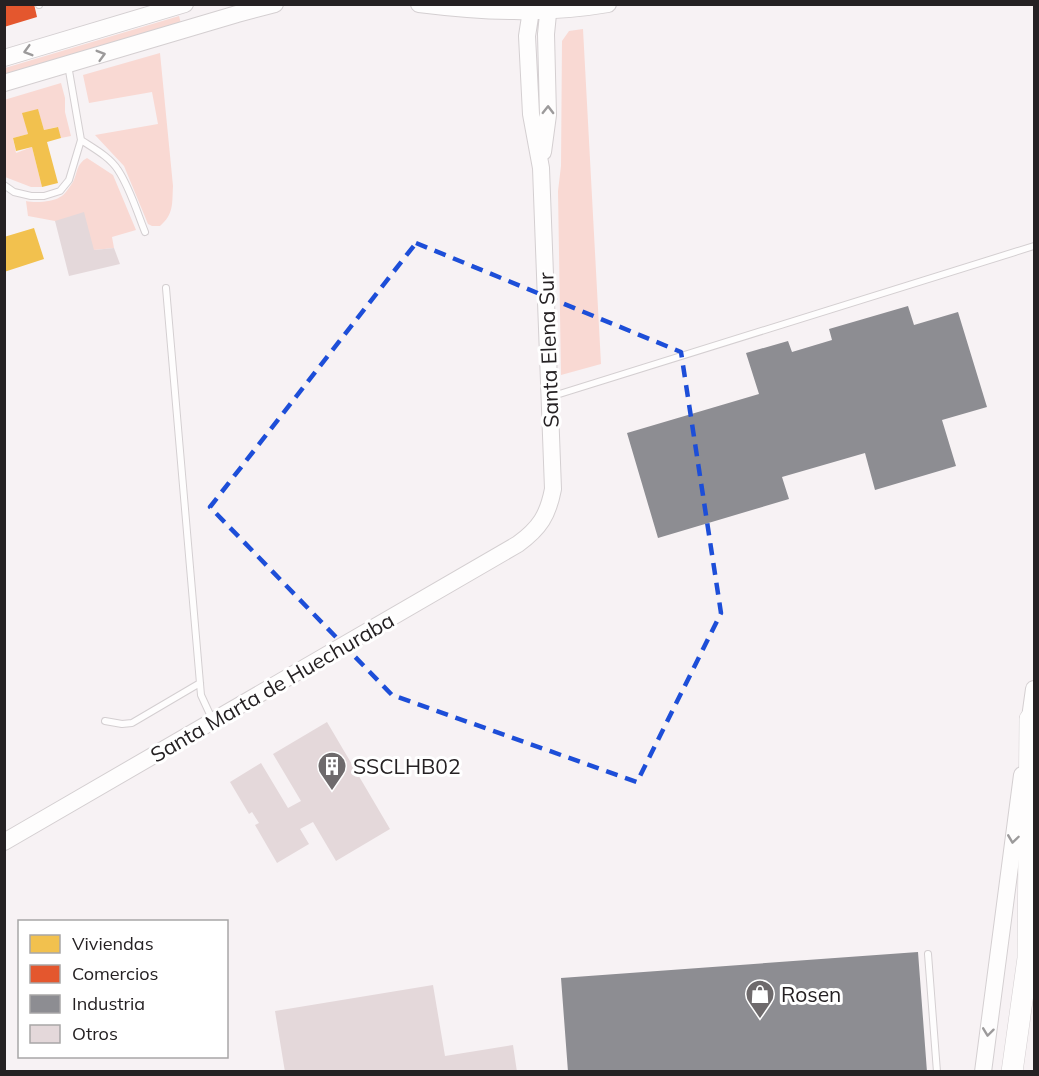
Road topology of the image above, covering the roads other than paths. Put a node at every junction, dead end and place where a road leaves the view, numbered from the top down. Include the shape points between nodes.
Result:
1 (185, 4) edge
2 (275, 4) edge
3 (608, 4) edge
4 (430, 5) edge
5 (530, 8) edge
6 (549, 8) edge
7 (4, 58) edge
8 (68, 64) junction
9 (4, 83) edge
10 (81, 140) junction
11 (541, 168) junction
12 (4, 185) edge
13 (145, 232) dead end
14 (1035, 246) edge
15 (166, 288) dead end
16 (549, 397) junction
17 (537, 528) joint
18 (200, 683) junction
19 (1035, 689) edge
20 (1030, 719) junction
21 (213, 721) junction
22 (105, 722) dead end
23 (4, 842) edge
24 (1035, 912) edge
25 (928, 954) dead end
26 (1028, 957) junction
27 (937, 1071) edge
28 (983, 1071) edge
29 (1012, 1071) edge

1 -> 7 street
8 -> 2 street
3 - 6 street
4 - 5 street via 498,12
5 - 6 street
5 - 11 street, Santa Elena Sur via 527,36 531,114
11 -> 6 street, Santa Elena Sur via 548,115
8 - 9 street
8 - 10 lane
10 - 12 lane via 69,180 60,191 31,196
10 - 13 lane via 117,168
11 - 16 street, Santa Elena Sur
14 - 16 lane
15 - 18 lane
16 - 17 street, Santa Elena Sur via 553,489 550,505
17 - 21 street, Santa Marta de Huechuraba via 518,544
18 - 21 lane
18 - 22 lane via 132,723
19 - 20 street
20 - 26 highway
20 -> 28 street
21 - 23 street, Santa Marta de Huechuraba
24 - 26 highway
25 - 27 lane
26 - 29 highway

